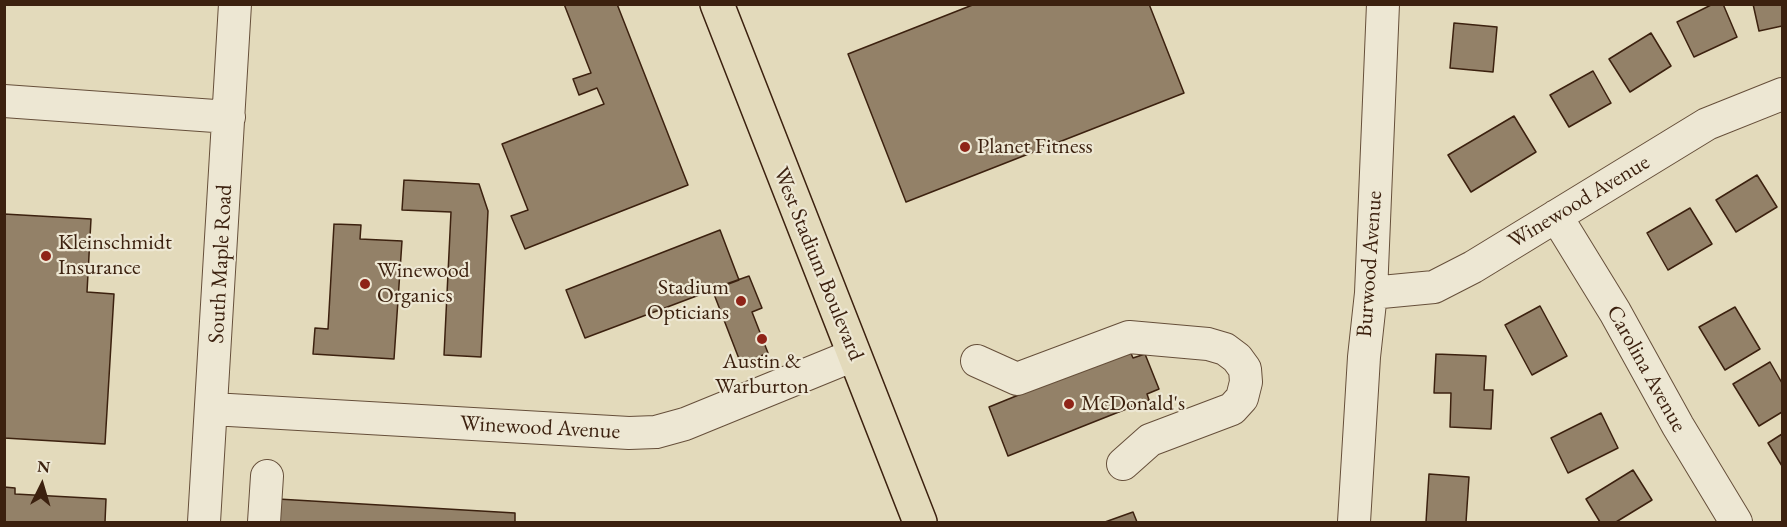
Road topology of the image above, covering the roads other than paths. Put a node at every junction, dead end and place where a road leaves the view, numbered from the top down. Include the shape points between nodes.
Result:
1 (235, 4) edge
2 (717, 4) edge
3 (1383, 4) edge
4 (1782, 94) edge
5 (4, 101) edge
6 (230, 117) junction
7 (1556, 216) junction
8 (1371, 293) junction
9 (854, 355) junction
10 (978, 360) dead end
11 (212, 409) junction
12 (1123, 464) dead end
13 (267, 476) dead end
14 (204, 522) edge
15 (264, 522) edge
16 (920, 522) edge
17 (1354, 522) edge
18 (1736, 522) edge

1 - 6 street, South Maple Road
2 - 9 main road, West Stadium Boulevard
3 - 8 street, Burwood Avenue
4 - 7 street, Winewood Avenue via 1707,124
5 - 6 street
6 - 11 street, South Maple Road
7 - 8 street, Winewood Avenue via 1434,287
7 - 18 street, Carolina Avenue
8 - 17 street, Burwood Avenue
9 - 11 street, Winewood Avenue via 685,424 656,432
9 - 16 main road, West Stadium Boulevard
10 - 12 street via 1017,379 1129,337 1208,344 1237,358 1245,369 1246,382 1242,398 1232,409 1150,440
11 - 14 street, South Maple Road
13 - 15 street

